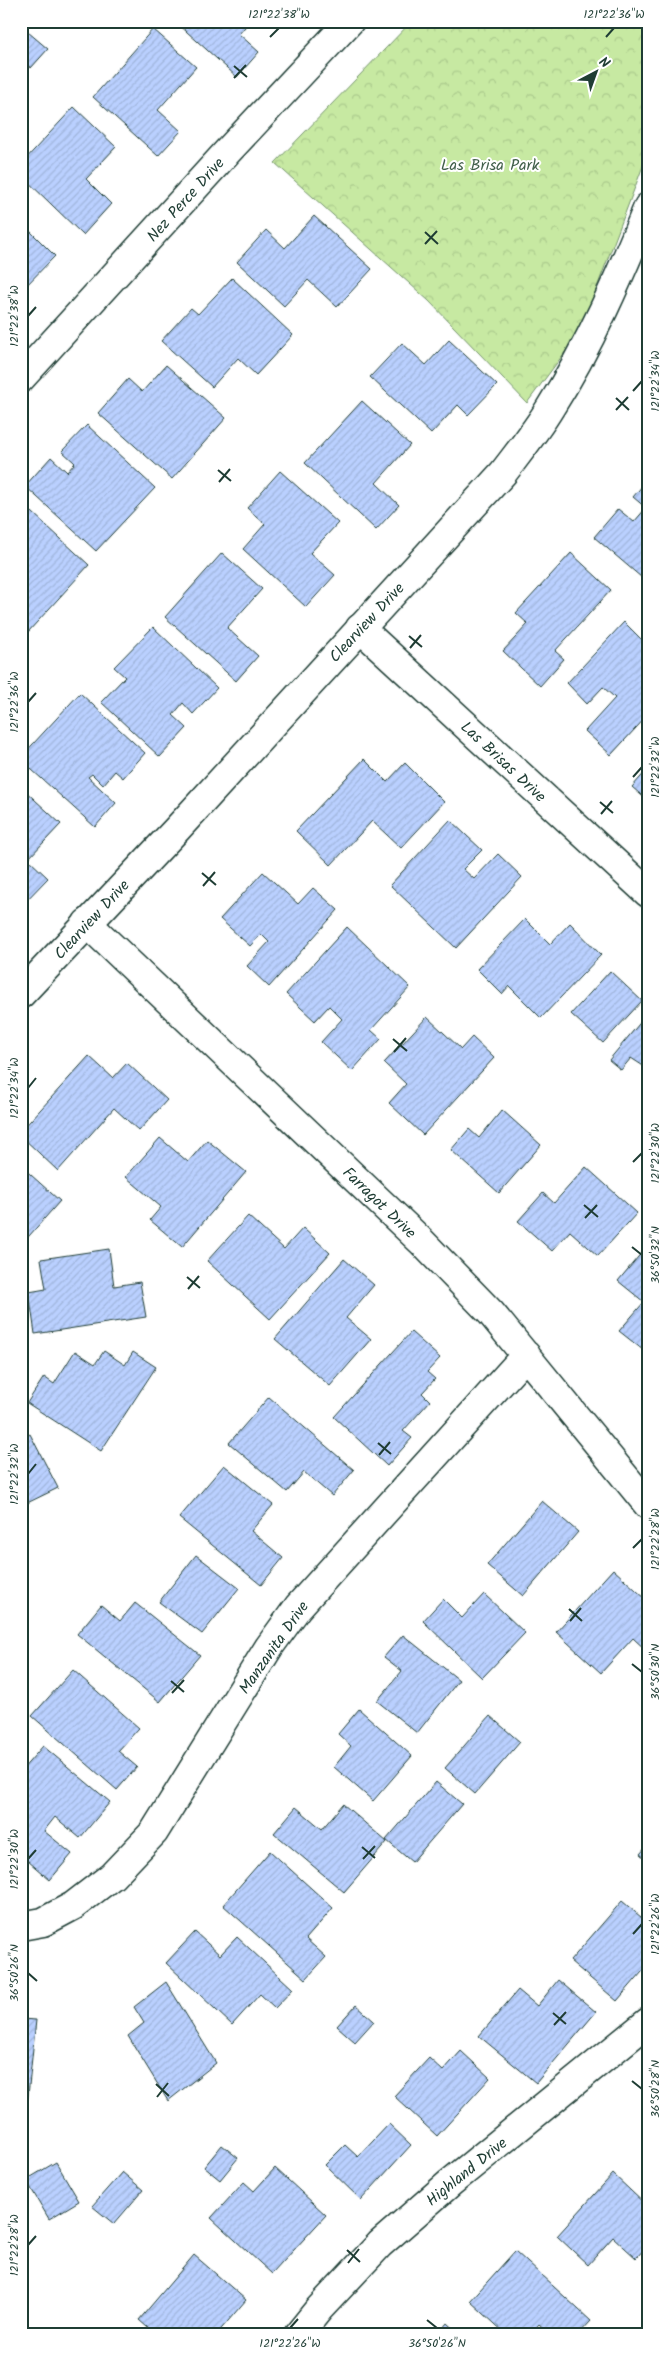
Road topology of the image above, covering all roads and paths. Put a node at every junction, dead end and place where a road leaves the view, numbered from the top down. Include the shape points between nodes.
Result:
1 (350, 21) edge
2 (648, 207) edge
3 (21, 378) edge
4 (360, 628) junction
5 (648, 893) edge
6 (87, 923) junction
7 (21, 994) edge
8 (526, 1355) junction
9 (648, 1505) edge
10 (21, 1926) edge
11 (648, 2022) edge
12 (298, 2335) edge

1 - 3 street, Nez Perce Drive
2 - 4 street, Clearview Drive via 620,277 583,352 549,409 503,473
4 - 5 street, Las Brisas Drive
4 - 6 street, Clearview Drive
6 - 7 street, Clearview Drive
6 - 8 street, Farragot Drive via 421,1241 491,1313
8 - 9 street, Farragot Drive
8 - 10 street, Manzanita Drive via 298,1607 269,1647 154,1832 112,1876 73,1906 43,1922
11 - 12 street, Highland Drive via 380,2244

